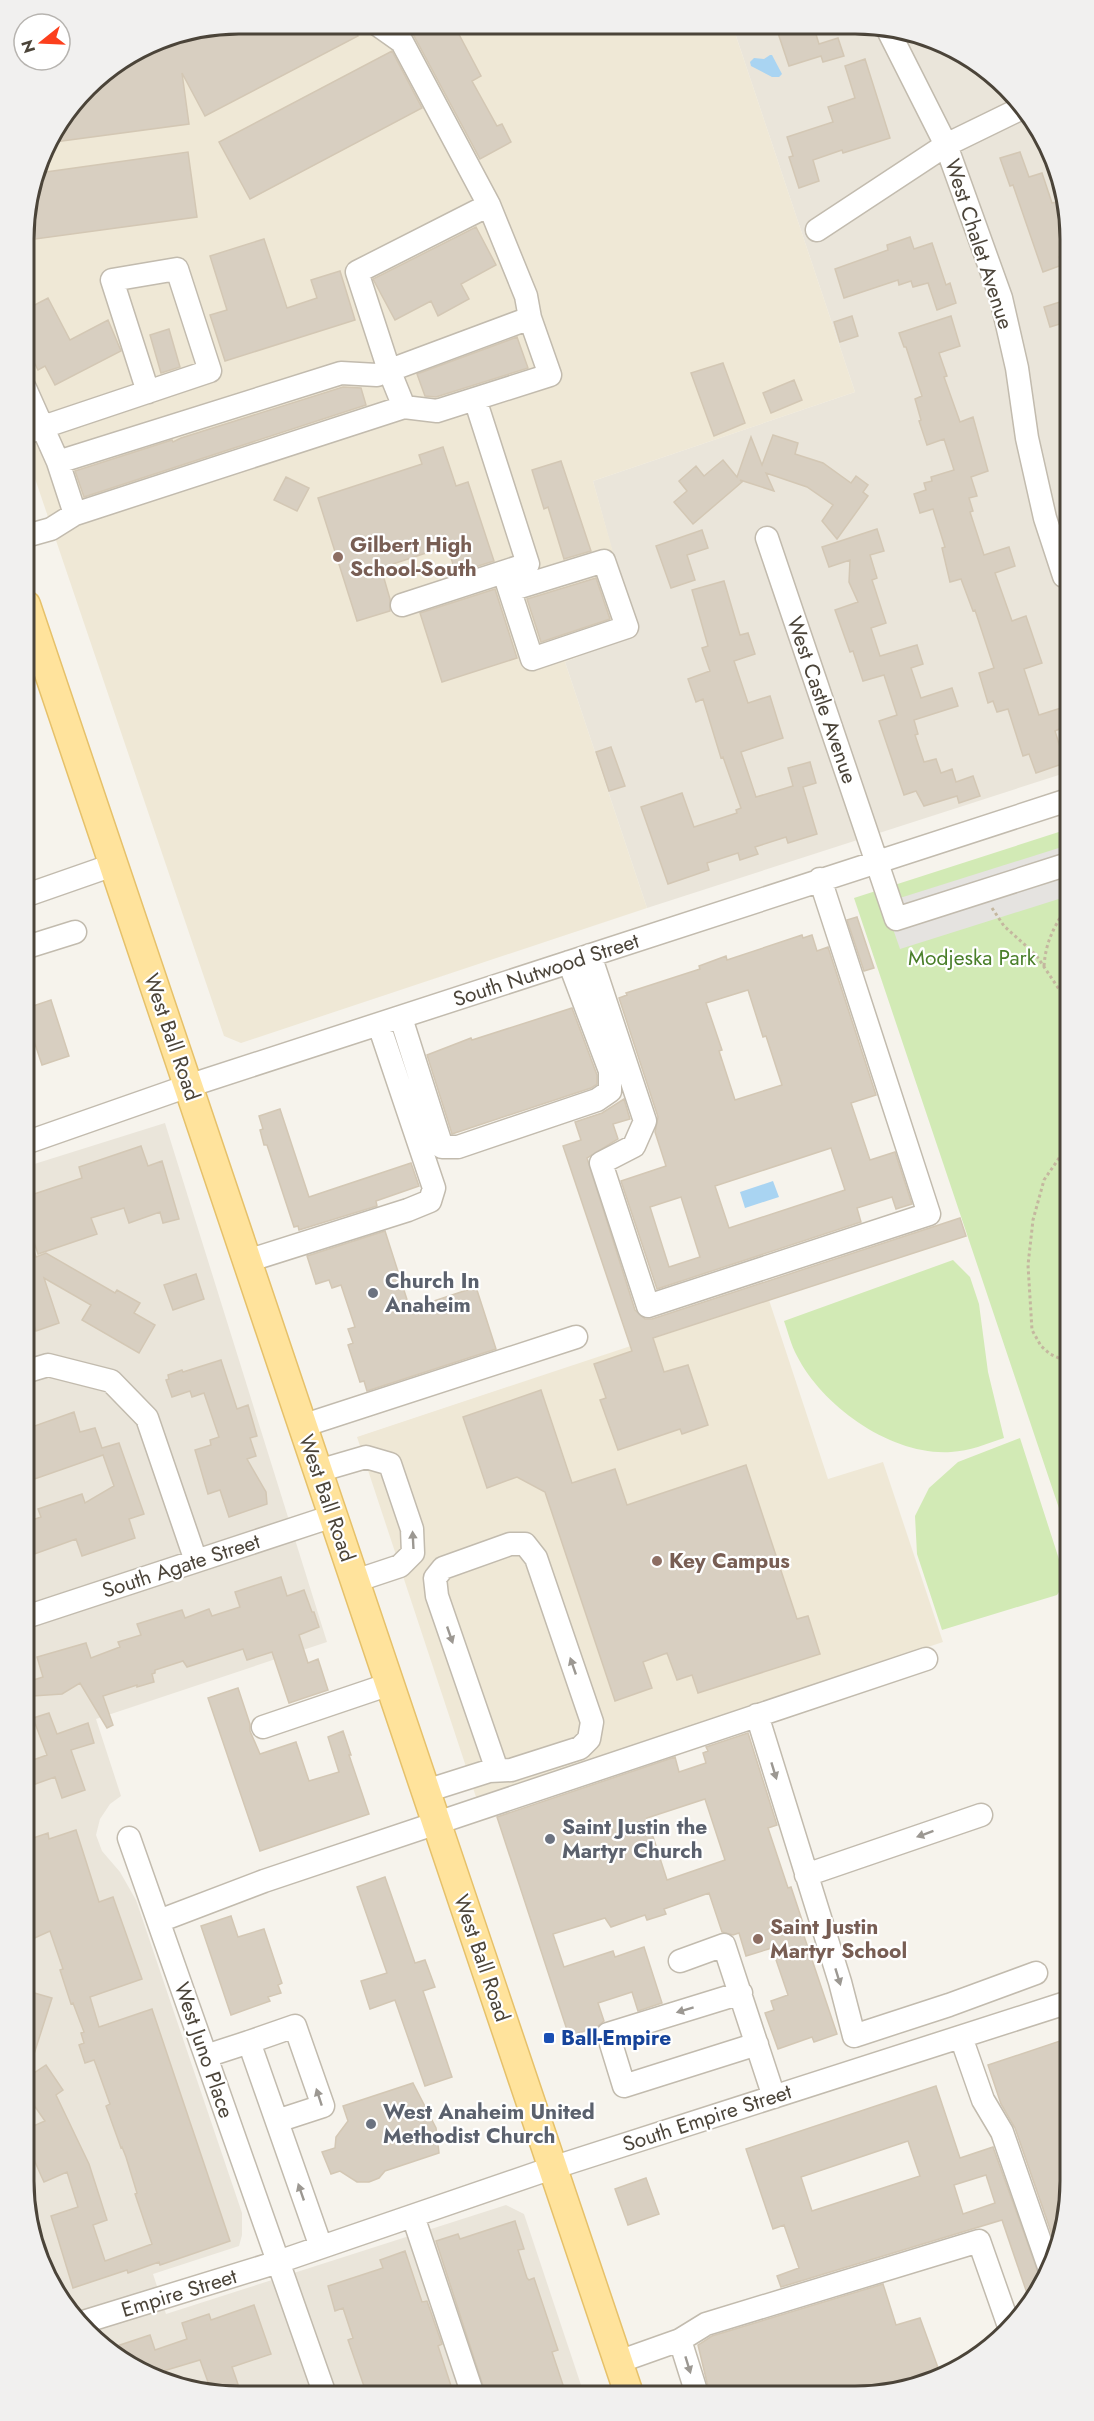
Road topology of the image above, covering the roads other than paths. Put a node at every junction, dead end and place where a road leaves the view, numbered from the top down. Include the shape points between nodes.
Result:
1 (392, 35) edge
2 (892, 38) edge
3 (1014, 112) edge
4 (946, 145) junction
5 (489, 204) junction
6 (817, 230) dead end
7 (530, 318) junction
8 (389, 370) junction
9 (148, 392) junction
10 (475, 399) junction
11 (404, 407) junction
12 (34, 430) edge
13 (35, 431) edge
14 (58, 462) junction
15 (75, 514) junction
16 (35, 534) edge
17 (767, 538) dead end
18 (1060, 563) edge
19 (507, 581) junction
20 (402, 605) dead end
21 (35, 631) edge
22 (1060, 803) edge
23 (877, 861) junction
24 (113, 865) junction
25 (1060, 867) edge
26 (820, 879) junction
27 (35, 892) edge
28 (75, 932) dead end
29 (35, 945) edge
30 (580, 959) junction
31 (401, 1018) junction
32 (379, 1025) junction
33 (188, 1086) junction
34 (35, 1140) edge
35 (247, 1261) junction
36 (576, 1337) dead end
37 (34, 1369) edge
38 (302, 1426) junction
39 (318, 1471) junction
40 (333, 1516) junction
41 (196, 1561) junction
42 (355, 1581) junction
43 (34, 1614) edge
44 (926, 1659) dead end
45 (390, 1684) junction
46 (757, 1715) junction
47 (263, 1727) dead end
48 (497, 1770) junction
49 (426, 1791) junction
50 (981, 1815) dead end
51 (436, 1823) junction
52 (129, 1838) dead end
53 (806, 1875) junction
54 (159, 1921) junction
55 (680, 1961) dead end
56 (1035, 1973) dead end
57 (741, 1993) junction
58 (1059, 2005) edge
59 (961, 2037) junction
60 (249, 2042) junction
61 (757, 2044) junction
62 (206, 2056) junction
63 (774, 2097) junction
64 (277, 2121) junction
65 (552, 2168) junction
66 (413, 2216) junction
67 (321, 2247) junction
68 (1045, 2256) edge
69 (278, 2262) junction
70 (1007, 2319) edge
71 (88, 2320) edge
72 (680, 2340) junction
73 (618, 2362) junction
74 (322, 2386) edge
75 (470, 2386) edge
76 (626, 2386) edge
77 (694, 2386) edge

1 - 5 street via 402,42
2 - 4 street, West Chalet Avenue
3 - 4 street
4 - 6 street
4 - 18 street, West Chalet Avenue via 1001,298 1027,438
5 - 7 street via 526,296
5 - 8 street via 357,272
7 - 8 street
7 - 10 street via 550,375
8 - 11 street
8 - 14 street via 377,375 341,373
9 - 9 street via 210,371 177,269 112,280
9 - 12 street
10 - 11 street via 437,411
10 - 19 street via 528,564
11 - 15 street
13 - 14 street
14 - 15 street
15 - 16 street
17 - 23 street, West Castle Avenue
19 - 19 street via 532,659 627,627 604,561
19 - 20 street
21 - 24 main road, West Ball Road
22 - 23 street, South Nutwood Street
23 - 25 street, West Castle Avenue via 896,919
23 - 26 street, South Nutwood Street
24 - 27 street
24 - 33 main road, West Ball Road
26 - 30 street, South Nutwood Street
26 - 30 street via 930,1214 648,1306 601,1163 634,1146 645,1121
28 - 29 street
30 - 31 street, South Nutwood Street
30 - 31 street via 610,1071 610,1091 597,1100 458,1147 442,1147
31 - 32 street, South Nutwood Street
32 - 33 street, South Nutwood Street
32 - 35 street via 434,1188 430,1201
33 - 34 street, South Nutwood Street
33 - 35 main road, West Ball Road
35 - 38 main road, West Ball Road
36 - 38 street
37 - 41 street via 48,1365 111,1381 147,1418
38 - 39 main road, West Ball Road
39 - 40 main road, West Ball Road
42 -> 39 street via 400,1566 413,1553 412,1528 390,1464 366,1456
40 - 41 street, South Agate Street
40 - 42 main road, West Ball Road
41 - 43 street, South Agate Street
42 - 45 main road, West Ball Road
44 - 46 street
45 - 47 street
45 - 49 main road, West Ball Road
46 - 51 street
46 -> 53 street
48 -> 48 street via 512,1770 580,1748 590,1739 592,1722 536,1558 525,1544 510,1544 443,1568 435,1578 437,1596
48 - 49 street
49 - 51 main road, West Ball Road
50 -> 53 street
51 - 54 street
51 - 65 main road, West Ball Road
52 - 54 street, West Juno Place
53 -> 56 street via 854,2036
54 - 62 street, West Juno Place
55 - 57 street via 724,1945
57 - 61 street
57 -> 61 street via 608,2034 624,2086
58 - 59 street, South Empire Street
59 - 63 street, South Empire Street
59 - 68 street via 983,2100 1002,2132
60 - 62 street
60 - 64 street
64 -> 60 street via 323,2106 295,2026
61 - 63 street
62 - 69 street, West Juno Place
63 - 65 street, South Empire Street
67 -> 64 street
65 - 66 street, South Empire Street
65 - 73 main road, West Ball Road
66 - 67 street, South Empire Street
66 - 75 street
67 - 69 street, South Empire Street
69 - 71 street, Empire Street
69 - 74 street, West Juno Place
70 - 72 street via 979,2241 706,2324
72 - 73 street
72 -> 77 street
73 - 76 main road, West Ball Road

